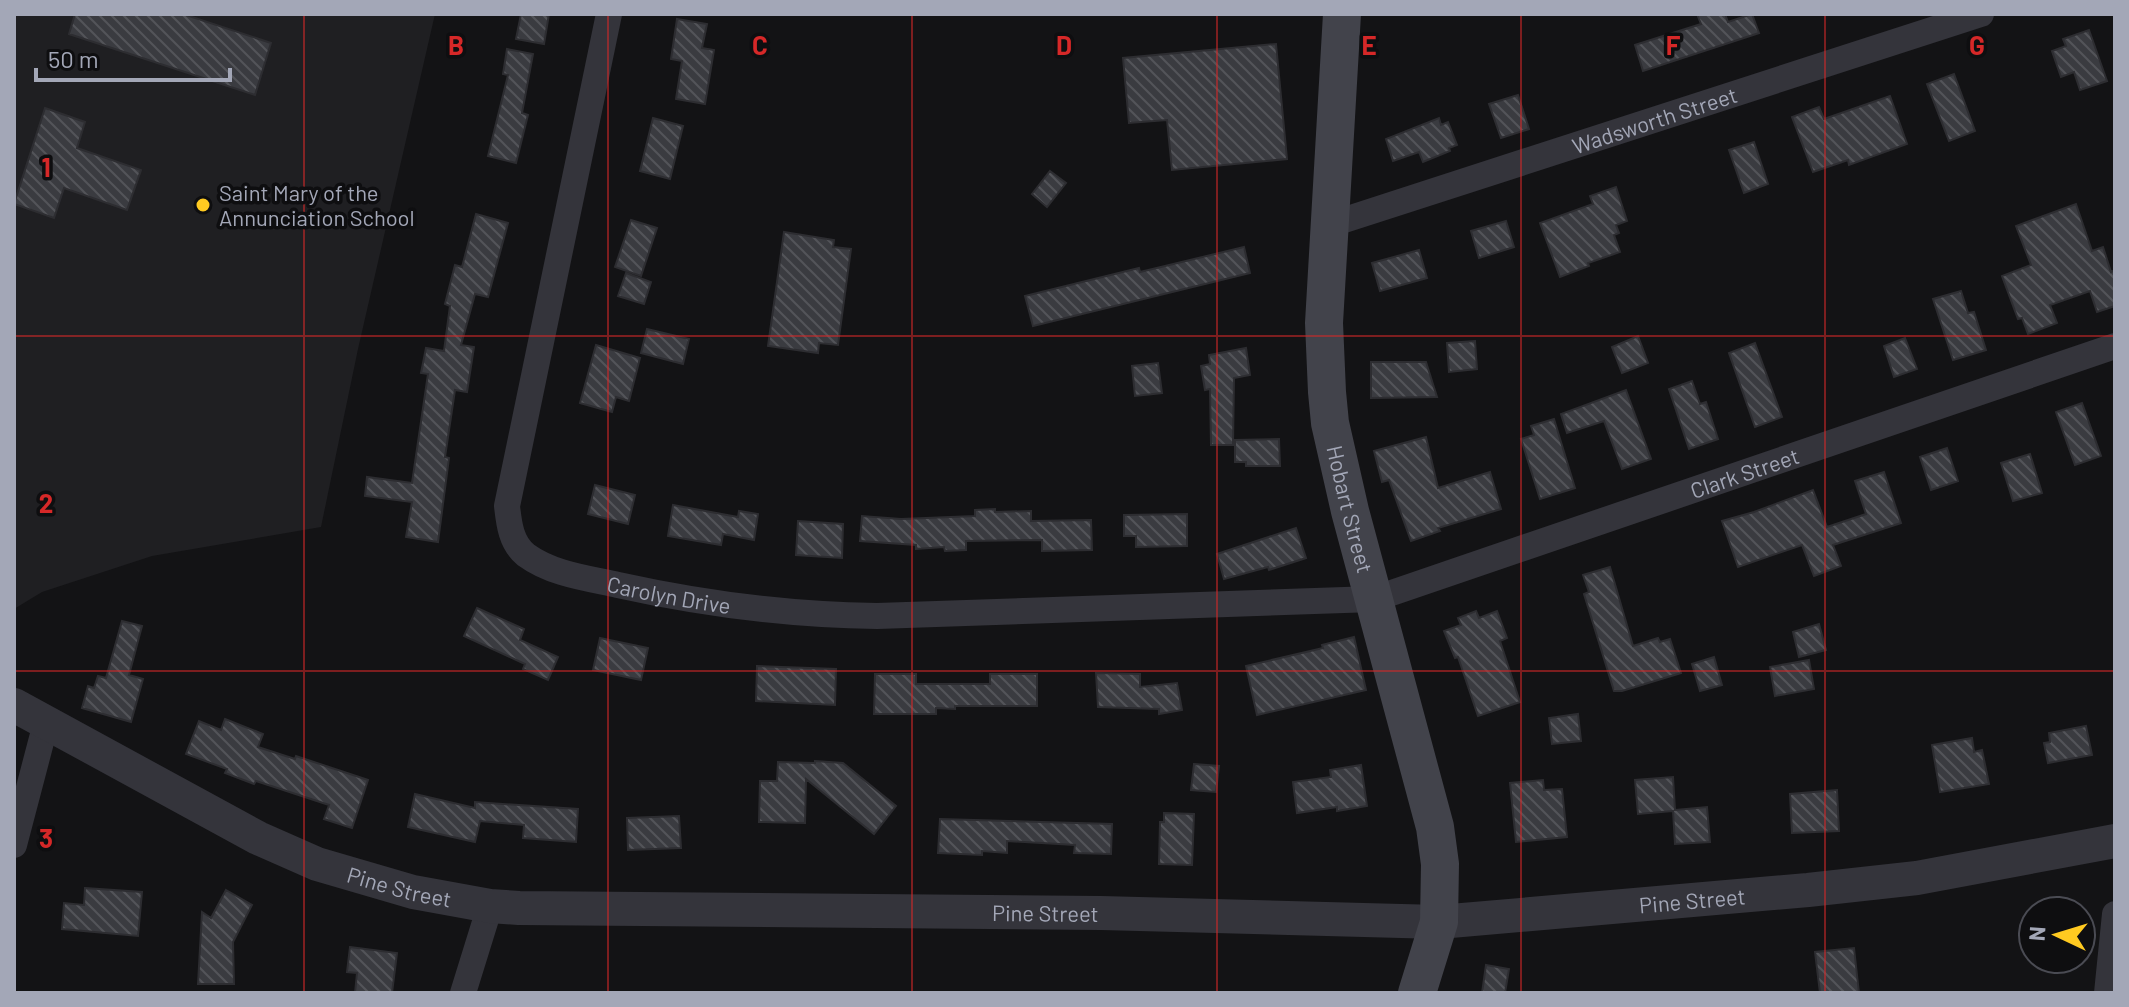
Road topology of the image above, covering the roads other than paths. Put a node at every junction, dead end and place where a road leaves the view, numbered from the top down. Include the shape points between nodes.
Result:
1 (609, 14) edge
2 (1342, 14) edge
3 (1981, 14) edge
4 (1329, 225) junction
5 (2115, 346) edge
6 (1374, 599) junction
7 (14, 705) edge
8 (46, 723) junction
9 (2115, 841) edge
10 (14, 845) edge
11 (490, 906) junction
12 (2115, 914) edge
13 (1439, 922) junction
14 (463, 993) edge
15 (1417, 993) edge
16 (2107, 993) edge

1 - 6 street, Carolyn Drive via 507,506 513,539 523,553 549,569 671,597 831,615
2 - 4 main road, Hobart Street
3 - 4 street, Wadsworth Street
4 - 6 main road, Hobart Street via 1324,359 1328,408
5 - 6 street, Clark Street
6 - 13 main road, Hobart Street via 1435,827
7 - 8 street, Pine Street
8 - 10 street
8 - 11 street, Pine Street via 303,858 380,884
9 - 13 street, Pine Street via 1917,878
11 - 13 street, Pine Street
11 - 14 street
12 - 16 street
13 - 15 main road, Hobart Street

